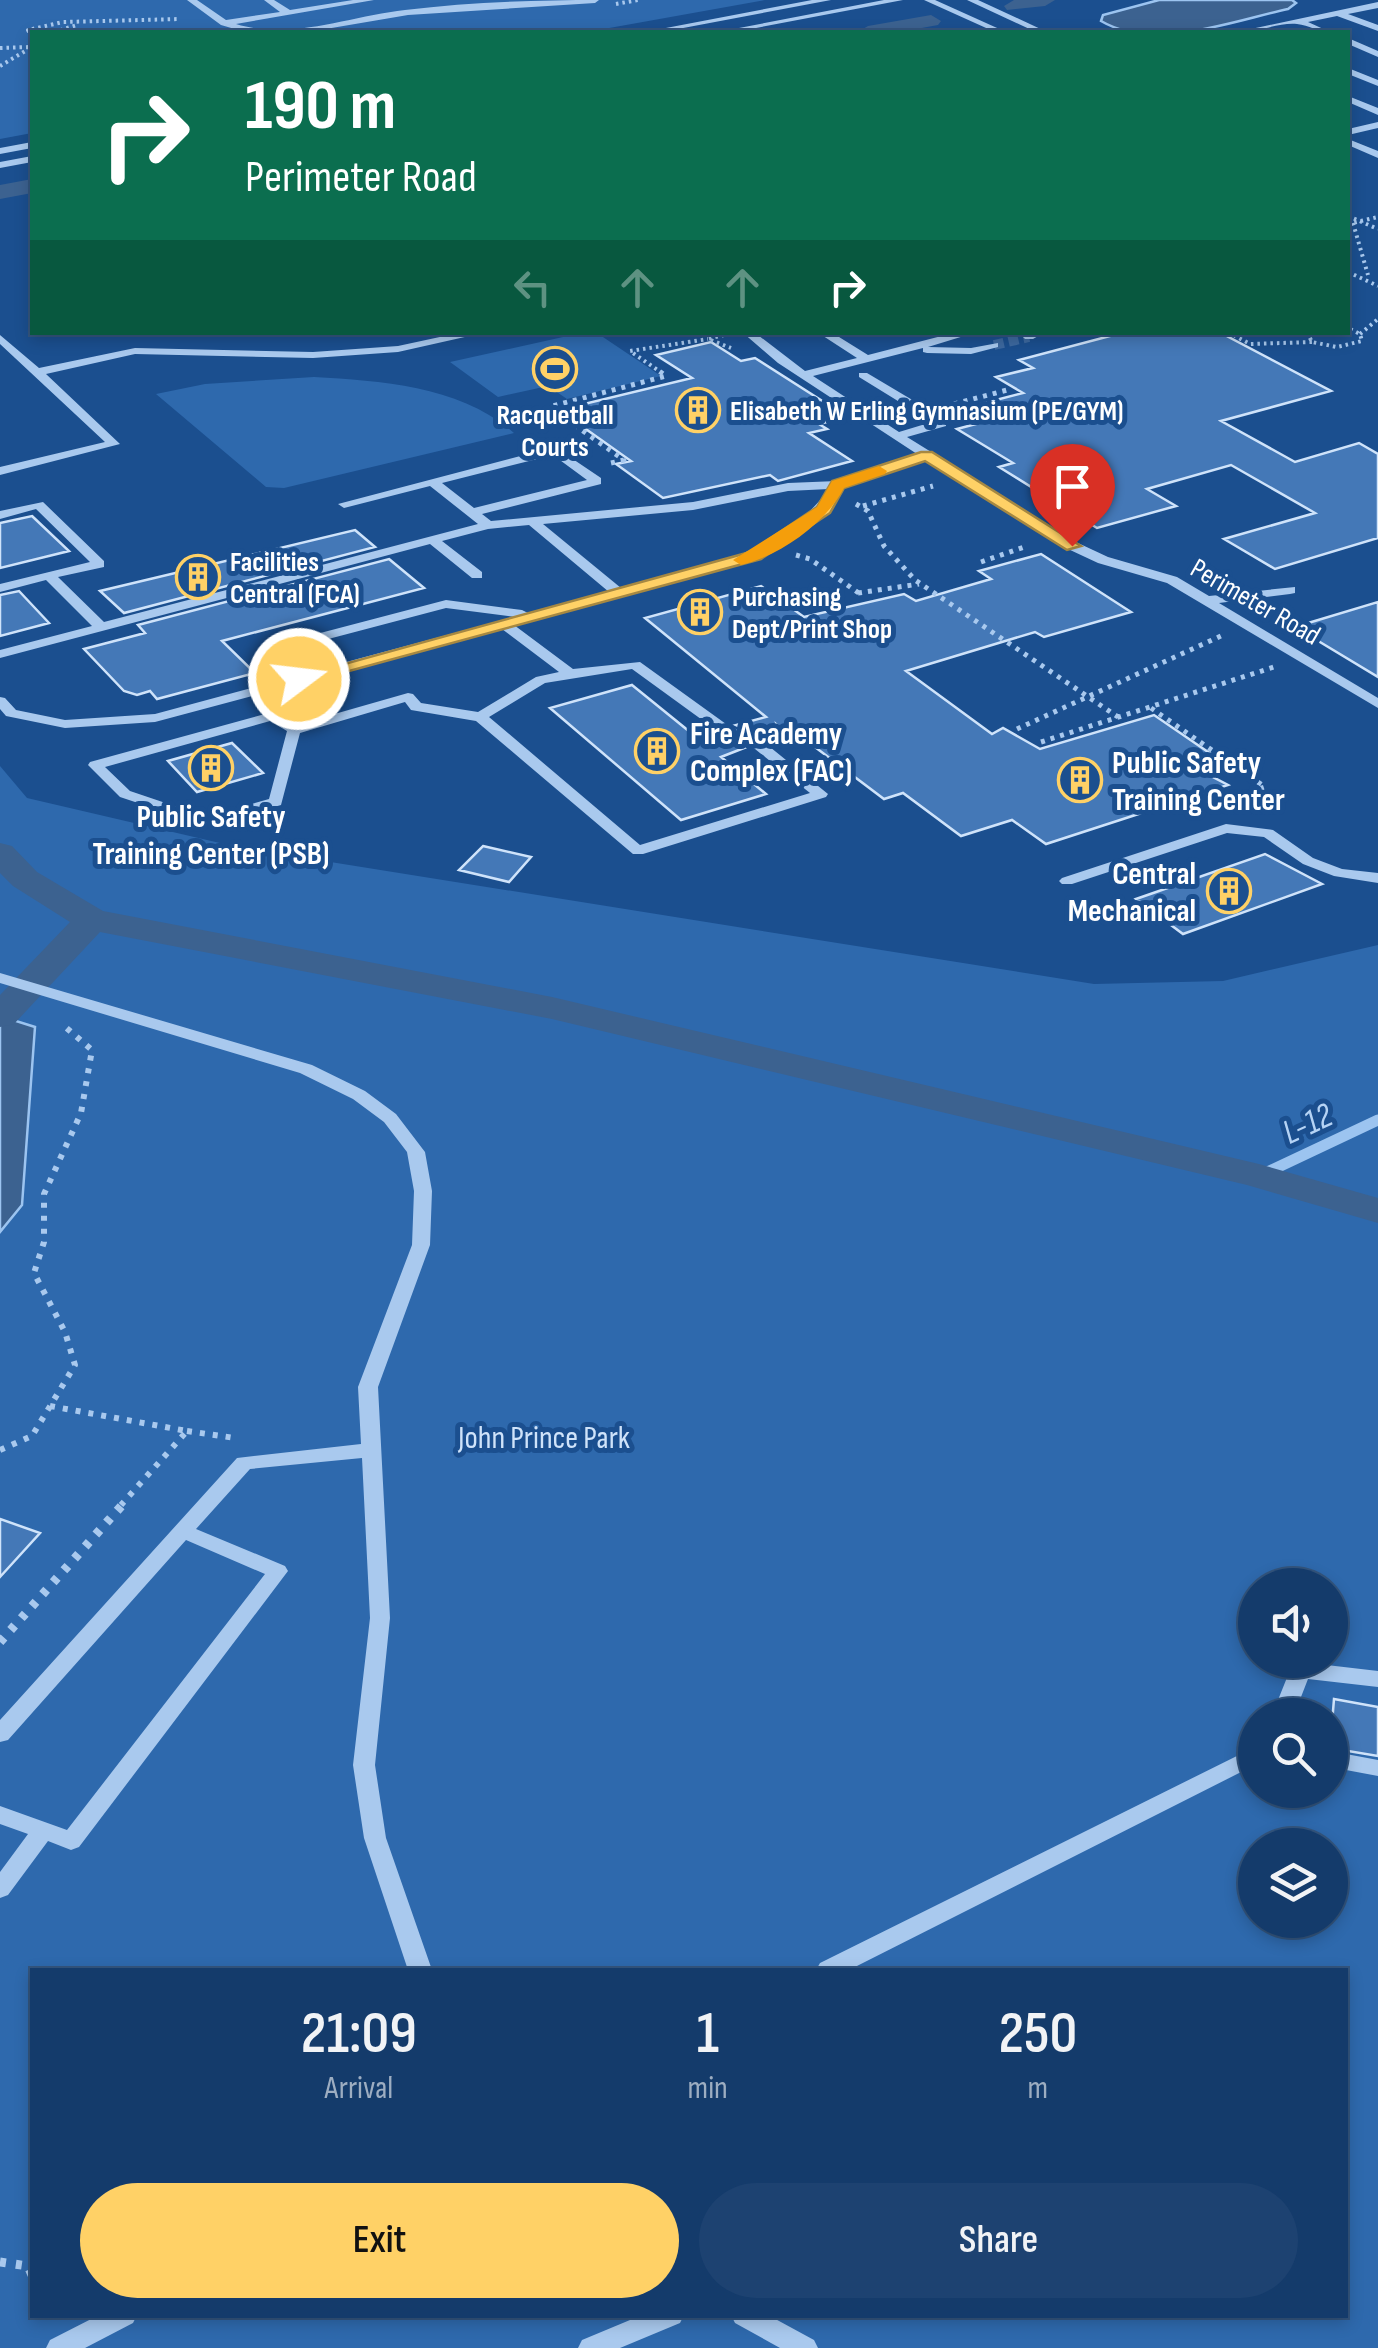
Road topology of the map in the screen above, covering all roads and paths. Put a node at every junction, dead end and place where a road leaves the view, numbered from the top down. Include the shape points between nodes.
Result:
1 (191, 0) edge
2 (268, 0) edge
3 (370, 0) edge
4 (595, 0) edge
5 (828, 0) edge
6 (899, 0) edge
7 (928, 0) edge
8 (971, 0) edge
9 (341, 2) edge
10 (1378, 4) edge
11 (288, 13) junction
12 (1338, 13) junction
13 (186, 18) dead end
14 (1298, 21) junction
15 (224, 23) junction
16 (78, 24) junction
17 (361, 27) edge
18 (386, 28) dead end
19 (1378, 28) edge
20 (60, 30) edge
21 (240, 30) edge
22 (298, 30) edge
23 (661, 30) edge
24 (734, 30) edge
25 (996, 30) edge
26 (1038, 30) edge
27 (1258, 30) edge
28 (1321, 30) edge
29 (30, 34) edge
30 (1350, 42) edge
31 (30, 47) edge
32 (0, 48) edge
33 (30, 48) edge
34 (1378, 54) edge
35 (0, 66) edge
36 (1350, 72) edge
37 (1378, 84) edge
38 (1350, 100) edge
39 (1375, 110) edge
40 (1350, 115) edge
41 (1378, 124) edge
42 (1350, 131) edge
43 (1350, 143) edge
44 (30, 145) edge
45 (0, 150) edge
46 (1378, 155) edge
47 (30, 159) edge
48 (0, 165) edge
49 (1378, 219) edge
50 (1357, 222) edge
51 (1378, 230) edge
52 (1350, 271) edge
53 (1350, 272) edge
54 (1368, 275) junction
55 (1378, 278) edge
56 (1378, 286) edge
57 (1378, 319) edge
58 (1350, 329) edge
59 (1360, 334) junction
60 (467, 335) edge
61 (751, 335) edge
62 (827, 335) edge
63 (911, 335) edge
64 (960, 335) edge
65 (1234, 335) edge
66 (1309, 335) edge
67 (0, 338) edge
68 (708, 340) dead end
69 (1312, 342) junction
70 (926, 344) junction
71 (994, 346) tunnel mouth
72 (902, 350) junction
73 (867, 359) junction
74 (39, 372) junction
75 (804, 374) junction
76 (863, 375) dead end
77 (1011, 390) dead end
78 (944, 406) dead end
79 (898, 436) junction
80 (927, 456) junction
81 (0, 470) edge
82 (582, 470) junction
83 (432, 482) junction
84 (836, 488) junction
85 (344, 504) dead end
86 (472, 513) junction
87 (0, 514) edge
88 (532, 521) junction
89 (488, 526) junction
90 (432, 540) junction
91 (1038, 543) dead end
92 (766, 549) junction
93 (981, 562) dead end
94 (50, 575) junction
95 (477, 575) dead end
96 (920, 584) junction
97 (0, 588) edge
98 (1290, 590) dead end
99 (619, 593) junction
100 (1210, 600) junction
101 (533, 616) junction
102 (504, 624) junction
103 (101, 627) junction
104 (1233, 630) dead end
105 (0, 654) edge
106 (1285, 663) dead end
107 (570, 674) junction
108 (299, 679) junction
109 (1086, 696) junction
110 (0, 701) edge
111 (1378, 704) edge
112 (1150, 707) junction
113 (480, 718) junction
114 (1118, 718) junction
115 (1017, 729) dead end
116 (294, 730) junction
117 (1041, 742) dead end
118 (1214, 804) dead end
119 (1378, 878) edge
120 (1068, 880) dead end
121 (0, 978) edge
122 (63, 1024) dead end
123 (50, 1406) junction
124 (0, 1450) edge
125 (371, 1450) junction
126 (183, 1531) junction
127 (0, 1642) edge
128 (1378, 1679) edge
129 (1290, 1698) edge
130 (0, 1734) edge
131 (1348, 1762) edge
132 (1238, 1764) edge
133 (1378, 1768) edge
134 (0, 1815) edge
135 (43, 1830) junction
136 (0, 1890) edge
137 (419, 1968) edge
138 (832, 1968) edge
139 (0, 2262) edge
140 (30, 2270) edge
141 (118, 2318) edge
142 (663, 2318) edge
143 (750, 2318) edge
144 (59, 2348) edge
145 (592, 2348) edge
146 (805, 2348) edge

1 - 15 street
2 - 11 street
3 - 9 street
4 - 17 street via 403,12
5 - 23 street
6 - 24 street
7 - 25 street
8 - 26 street
9 - 11 street
9 - 17 street
10 - 12 street
11 - 15 street
12 - 14 street
12 - 19 street
13 - 16 path
14 - 27 street
14 - 28 street
15 - 21 street
16 - 20 path
16 - 29 path via 40,25
17 - 18 street
17 - 22 street
30 - 34 street
31 - 32 path
33 - 35 path
36 - 37 street
38 - 39 street
39 - 40 street
41 - 42 street
43 - 46 street
44 - 45 street
47 - 48 street
49 - 50 path
50 - 51 path
50 - 54 path
52 - 54 path
53 - 56 path
54 - 55 path
57 - 59 path
58 - 59 path
59 - 69 path via 1362,341 1344,347
60 - 74 street via 398,349 312,355 136,351
61 - 75 street, Perimeter Road
62 - 73 street
63 - 70 street
64 - 70 street
65 - 69 path via 1250,344
66 - 69 path
67 - 74 street
68 - 82 path via 630,351 666,376 549,407 624,460
70 - 72 street
71 - 72 street
72 - 73 street
73 - 75 street
74 - 81 street via 114,444
75 - 79 street, Perimeter Road
76 - 79 street via 942,424
77 - 78 path
79 - 80 street, Perimeter Road
80 - 84 street
80 - 100 street, Perimeter Road via 1072,546
82 - 83 street via 555,451
82 - 86 street via 597,481
83 - 85 street
83 - 86 street
84 - 88 street via 788,487 693,506
84 - 92 street via 824,510
84 - 96 path via 868,510 884,546
86 - 89 street
87 - 94 street via 39,505 98,564
88 - 89 street
88 - 99 street
89 - 90 street
90 - 95 street
90 - 103 street
91 - 93 path
92 - 96 path via 810,558 860,594
92 - 99 street
94 - 97 street
94 - 103 street
96 - 109 path
98 - 100 street
99 - 101 street
100 - 111 street, Perimeter Road
101 - 102 street
101 - 108 street via 446,604 308,641 291,646
102 - 107 street
102 - 108 street
103 - 105 street
104 - 109 path
106 - 112 path
107 - 113 street via 541,680
107 - 113 street via 635,665 821,794 638,852
108 - 110 street via 155,718 65,724 11,712
109 - 114 path
109 - 115 path
112 - 114 path
112 - 118 path via 1266,787
113 - 116 street via 416,707 408,697
114 - 117 path
116 - 116 street via 276,802 206,822 125,794 95,765 272,716
119 - 120 street via 1339,873 1268,834 1226,828
121 - 125 street via 306,1069 390,1118 416,1152 420,1245 368,1387
122 - 123 path via 92,1050 80,1113 44,1194 44,1242 34,1273 75,1365
123 - 124 path via 32,1436
123 - 127 path via 187,1431
125 - 126 street via 244,1463
125 - 137 street via 380,1618 364,1765 375,1838
126 - 130 street
126 - 135 street via 278,1571 71,1841
128 - 129 street via 1301,1670
131 - 133 street
132 - 138 street
134 - 135 street
135 - 136 street
139 - 140 path
141 - 144 street
142 - 145 street
143 - 146 street

